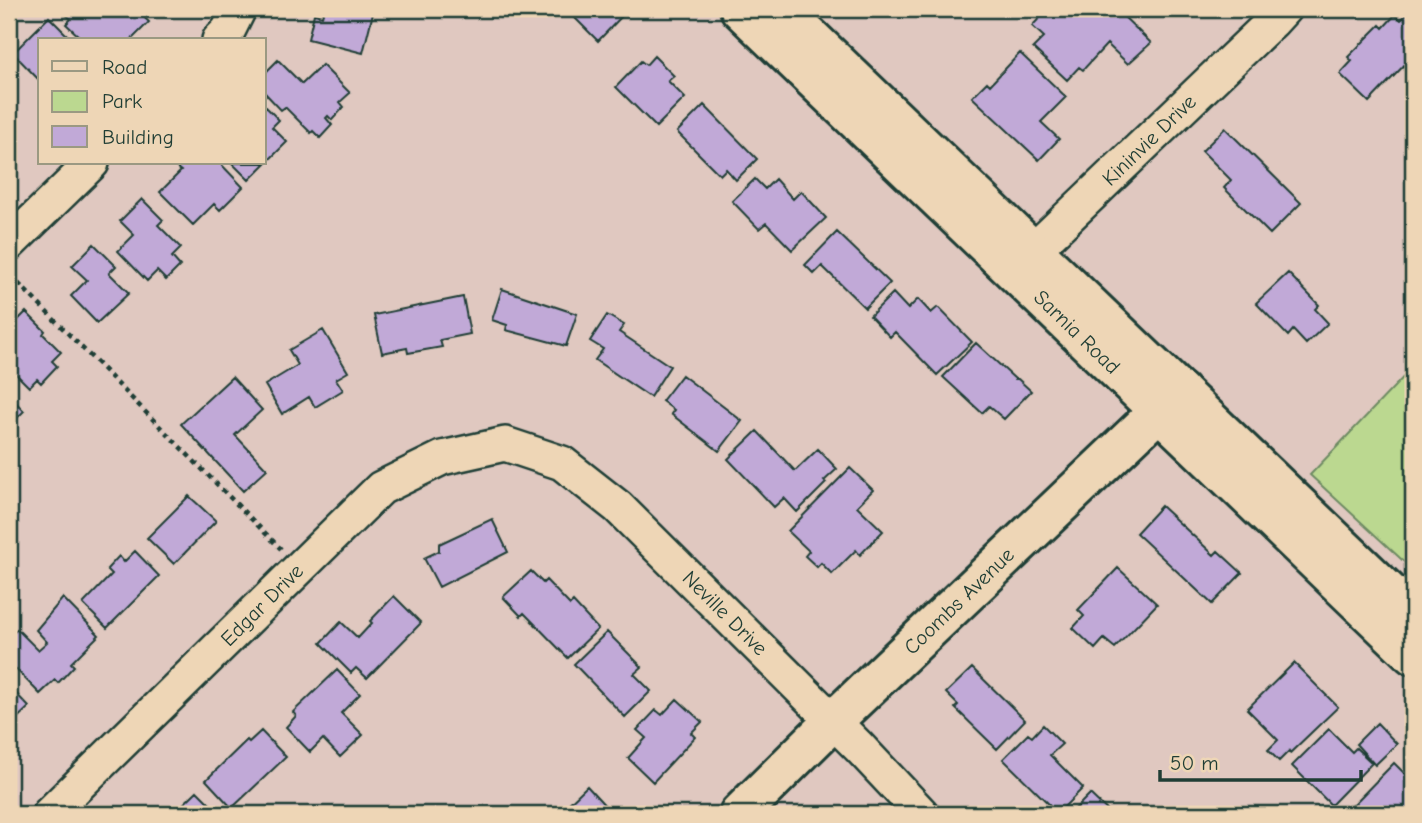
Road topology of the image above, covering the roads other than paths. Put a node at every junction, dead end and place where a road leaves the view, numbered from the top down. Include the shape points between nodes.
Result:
1 (239, 9) edge
2 (740, 9) edge
3 (782, 9) edge
4 (1284, 9) edge
5 (221, 38) edge
6 (91, 164) edge
7 (9, 244) edge
8 (1023, 260) junction
9 (1169, 401) junction
10 (505, 444) joint
11 (1413, 615) edge
12 (1413, 655) edge
13 (833, 721) junction
14 (49, 814) edge
15 (739, 814) edge
16 (922, 814) edge

1 - 5 street
2 - 8 main road, Sarnia Road
3 - 8 main road, Sarnia Road
4 - 8 street, Kininvie Drive
6 - 7 street
8 - 9 main road, Sarnia Road
9 - 11 main road, Sarnia Road
9 - 12 main road, Sarnia Road
9 - 13 main road, Coombs Avenue
10 - 13 street, Neville Drive via 562,463 618,507
10 - 14 street, Edgar Drive via 442,458 381,488
13 - 15 main road, Coombs Avenue
13 - 16 street, Neville Drive

